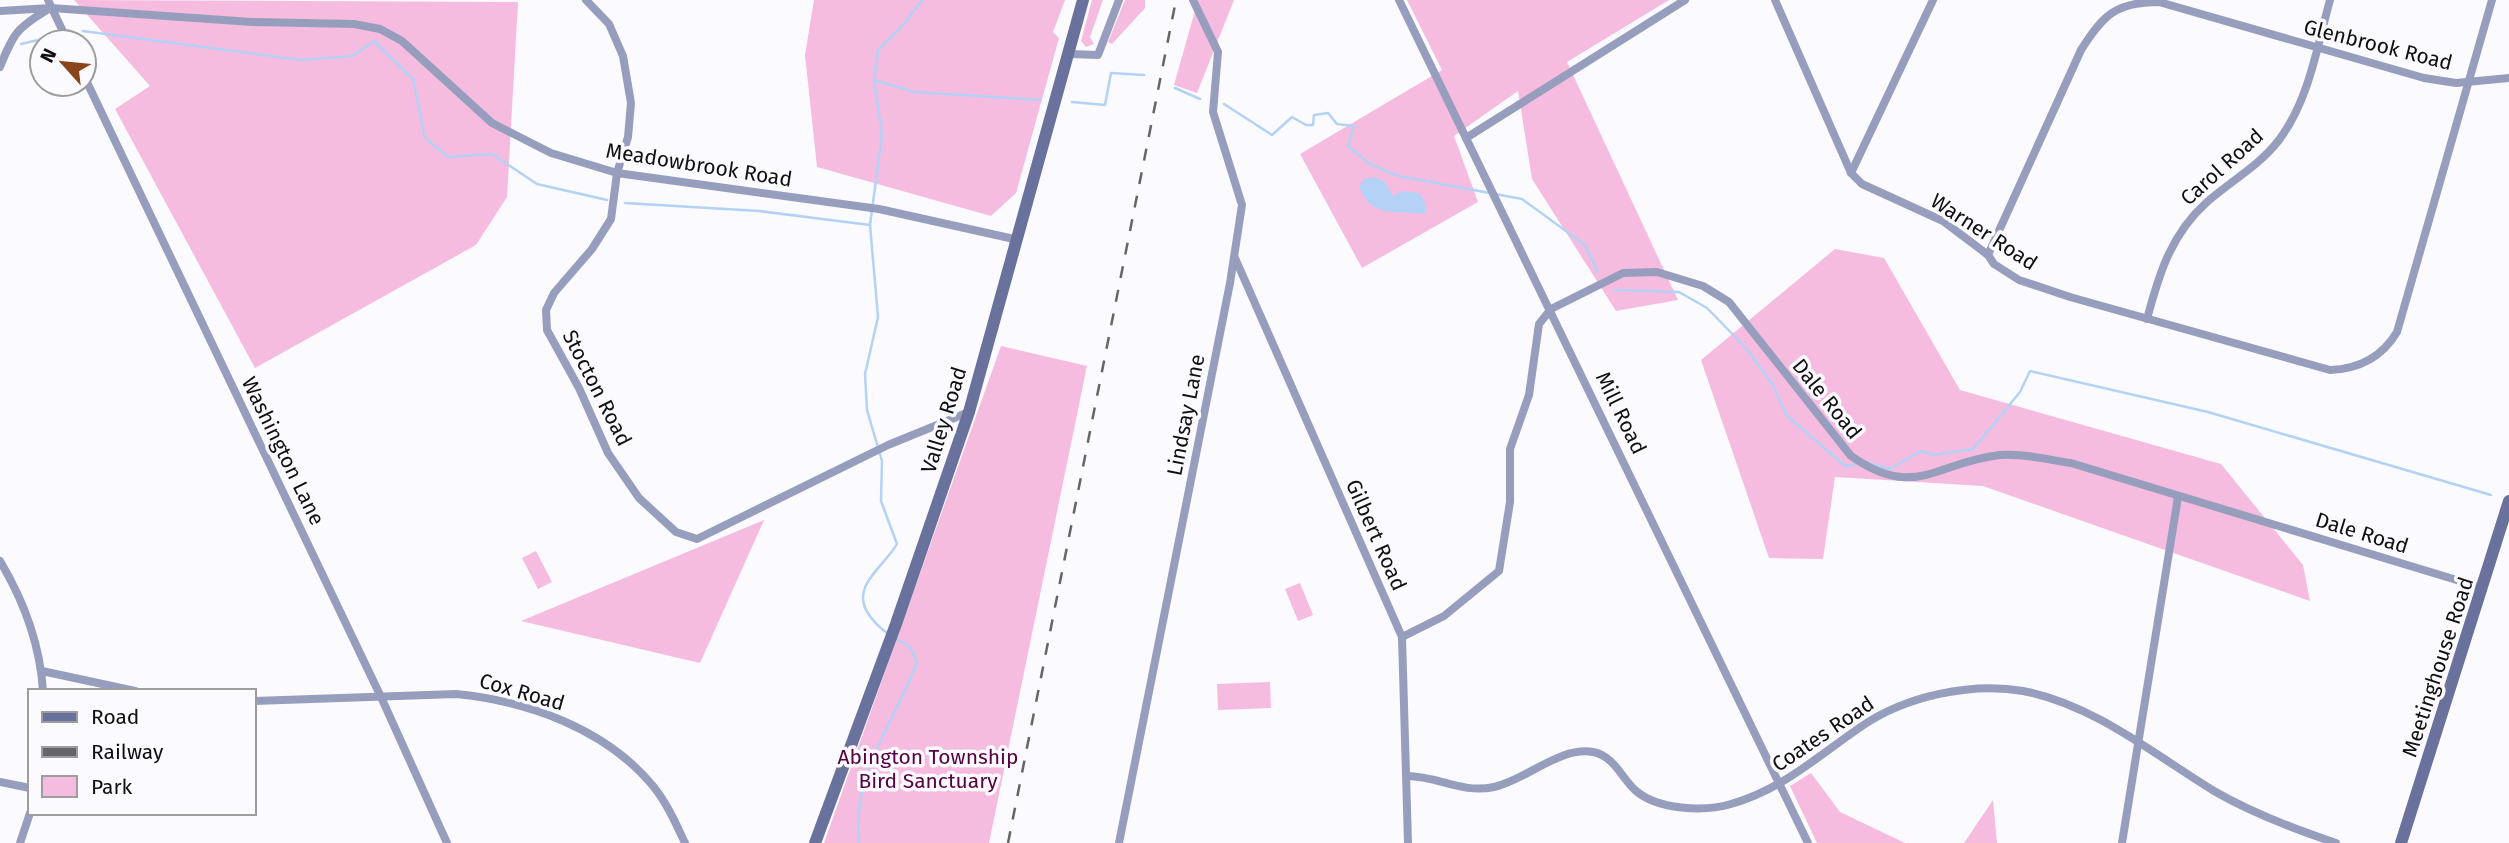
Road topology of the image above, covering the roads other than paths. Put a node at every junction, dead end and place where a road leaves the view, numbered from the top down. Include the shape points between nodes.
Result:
1 (586, 0) edge
2 (1083, 0) edge
3 (1119, 0) edge
4 (1193, 0) edge
5 (1399, 0) edge
6 (1685, 0) edge
7 (1775, 0) edge
8 (1933, 0) edge
9 (2330, 0) edge
10 (2492, 0) edge
11 (50, 4) edge
12 (0, 11) edge
13 (61, 28) edge
14 (2317, 48) junction
15 (1070, 54) junction
16 (0, 68) edge
17 (2509, 78) edge
18 (2469, 82) junction
19 (95, 98) edge
20 (1466, 138) junction
21 (617, 173) junction
22 (1851, 173) junction
23 (1014, 239) junction
24 (1988, 255) junction
25 (1234, 258) junction
26 (1551, 309) junction
27 (2147, 319) junction
28 (969, 412) junction
29 (2178, 497) junction
30 (2509, 501) edge
31 (0, 561) edge
32 (2483, 588) junction
33 (1402, 637) junction
34 (42, 671) junction
35 (43, 689) edge
36 (126, 689) edge
37 (381, 697) junction
38 (256, 701) edge
39 (2137, 743) junction
40 (1407, 776) junction
41 (0, 782) edge
42 (1780, 785) junction
43 (28, 788) edge
44 (29, 815) edge
45 (20, 843) edge
46 (447, 843) edge
47 (685, 843) edge
48 (815, 843) edge
49 (1118, 843) edge
50 (1408, 843) edge
51 (1808, 843) edge
52 (2122, 843) edge
53 (2336, 843) edge
54 (2401, 843) edge

1 - 21 street, Stocton Road via 609,24 623,56 631,103 628,137
2 - 15 main road, Valley Road
3 - 15 street via 1098,55
4 - 25 street, Lindsay Lane via 1218,52 1213,112 1242,205
5 - 20 street, Mill Road
6 - 20 street
7 - 22 street
8 - 22 street
9 - 14 street, Carol Road
10 - 18 street
11 - 12 street, Meadowbrook Road
11 - 13 street
11 - 16 street via 12,36
11 - 21 street, Meadowbrook Road via 380,29 402,41 492,124 551,153
14 - 18 street, Glenbrook Road via 2424,78
14 - 24 street, Glenbrook Road via 2159,2 2133,2 2116,9 2099,22 2081,50
14 - 27 street, Carol Road via 2303,96 2281,137 2264,159 2194,214 2170,247
15 - 23 main road, Valley Road
17 - 18 street, Glenbrook Road
18 - 27 street, Warner Road via 2397,332 2381,353 2349,369 2330,370
19 - 37 street, Washington Lane
20 - 26 street, Mill Road
21 - 23 street, Meadowbrook Road via 879,209
21 - 28 street, Stocton Road via 611,219 554,293 546,310 547,330 608,453 639,498 676,532 697,539 888,445
22 - 24 street, Warner Road via 1862,184 1944,221
23 - 28 main road, Valley Road
24 - 27 street, Warner Road via 2019,280
25 - 33 street, Gilbert Road
25 - 49 street, Lindsay Lane
26 - 29 street, Dale Road via 1623,274 1657,272 1703,286 1729,302 1851,456 1873,471 1912,480 2002,455 2071,463
26 - 33 street via 1539,324 1529,395 1510,449 1510,502 1499,571 1444,616
26 - 42 street, Mill Road
28 - 48 main road, Valley Road
29 - 32 street, Dale Road
29 - 39 street
30 - 32 main road, Meetinghouse Road
31 - 34 street via 29,619
32 - 54 main road, Meetinghouse Road
33 - 40 street, Gilbert Road
34 - 35 street
34 - 36 street
37 - 38 street, Cox Road
37 - 46 street, Washington Lane
37 - 47 street, Cox Road via 484,696 568,723 638,770 655,788
39 - 42 street, Coates Road via 2074,707 2033,694 1964,691 1888,711
39 - 52 street
39 - 53 street, Coates Road via 2234,802
40 - 42 street, Coates Road via 1484,789 1589,751 1607,758 1641,795 1671,805 1727,806
40 - 50 street, Gilbert Road
41 - 43 street
42 - 51 street, Mill Road
44 - 45 street

